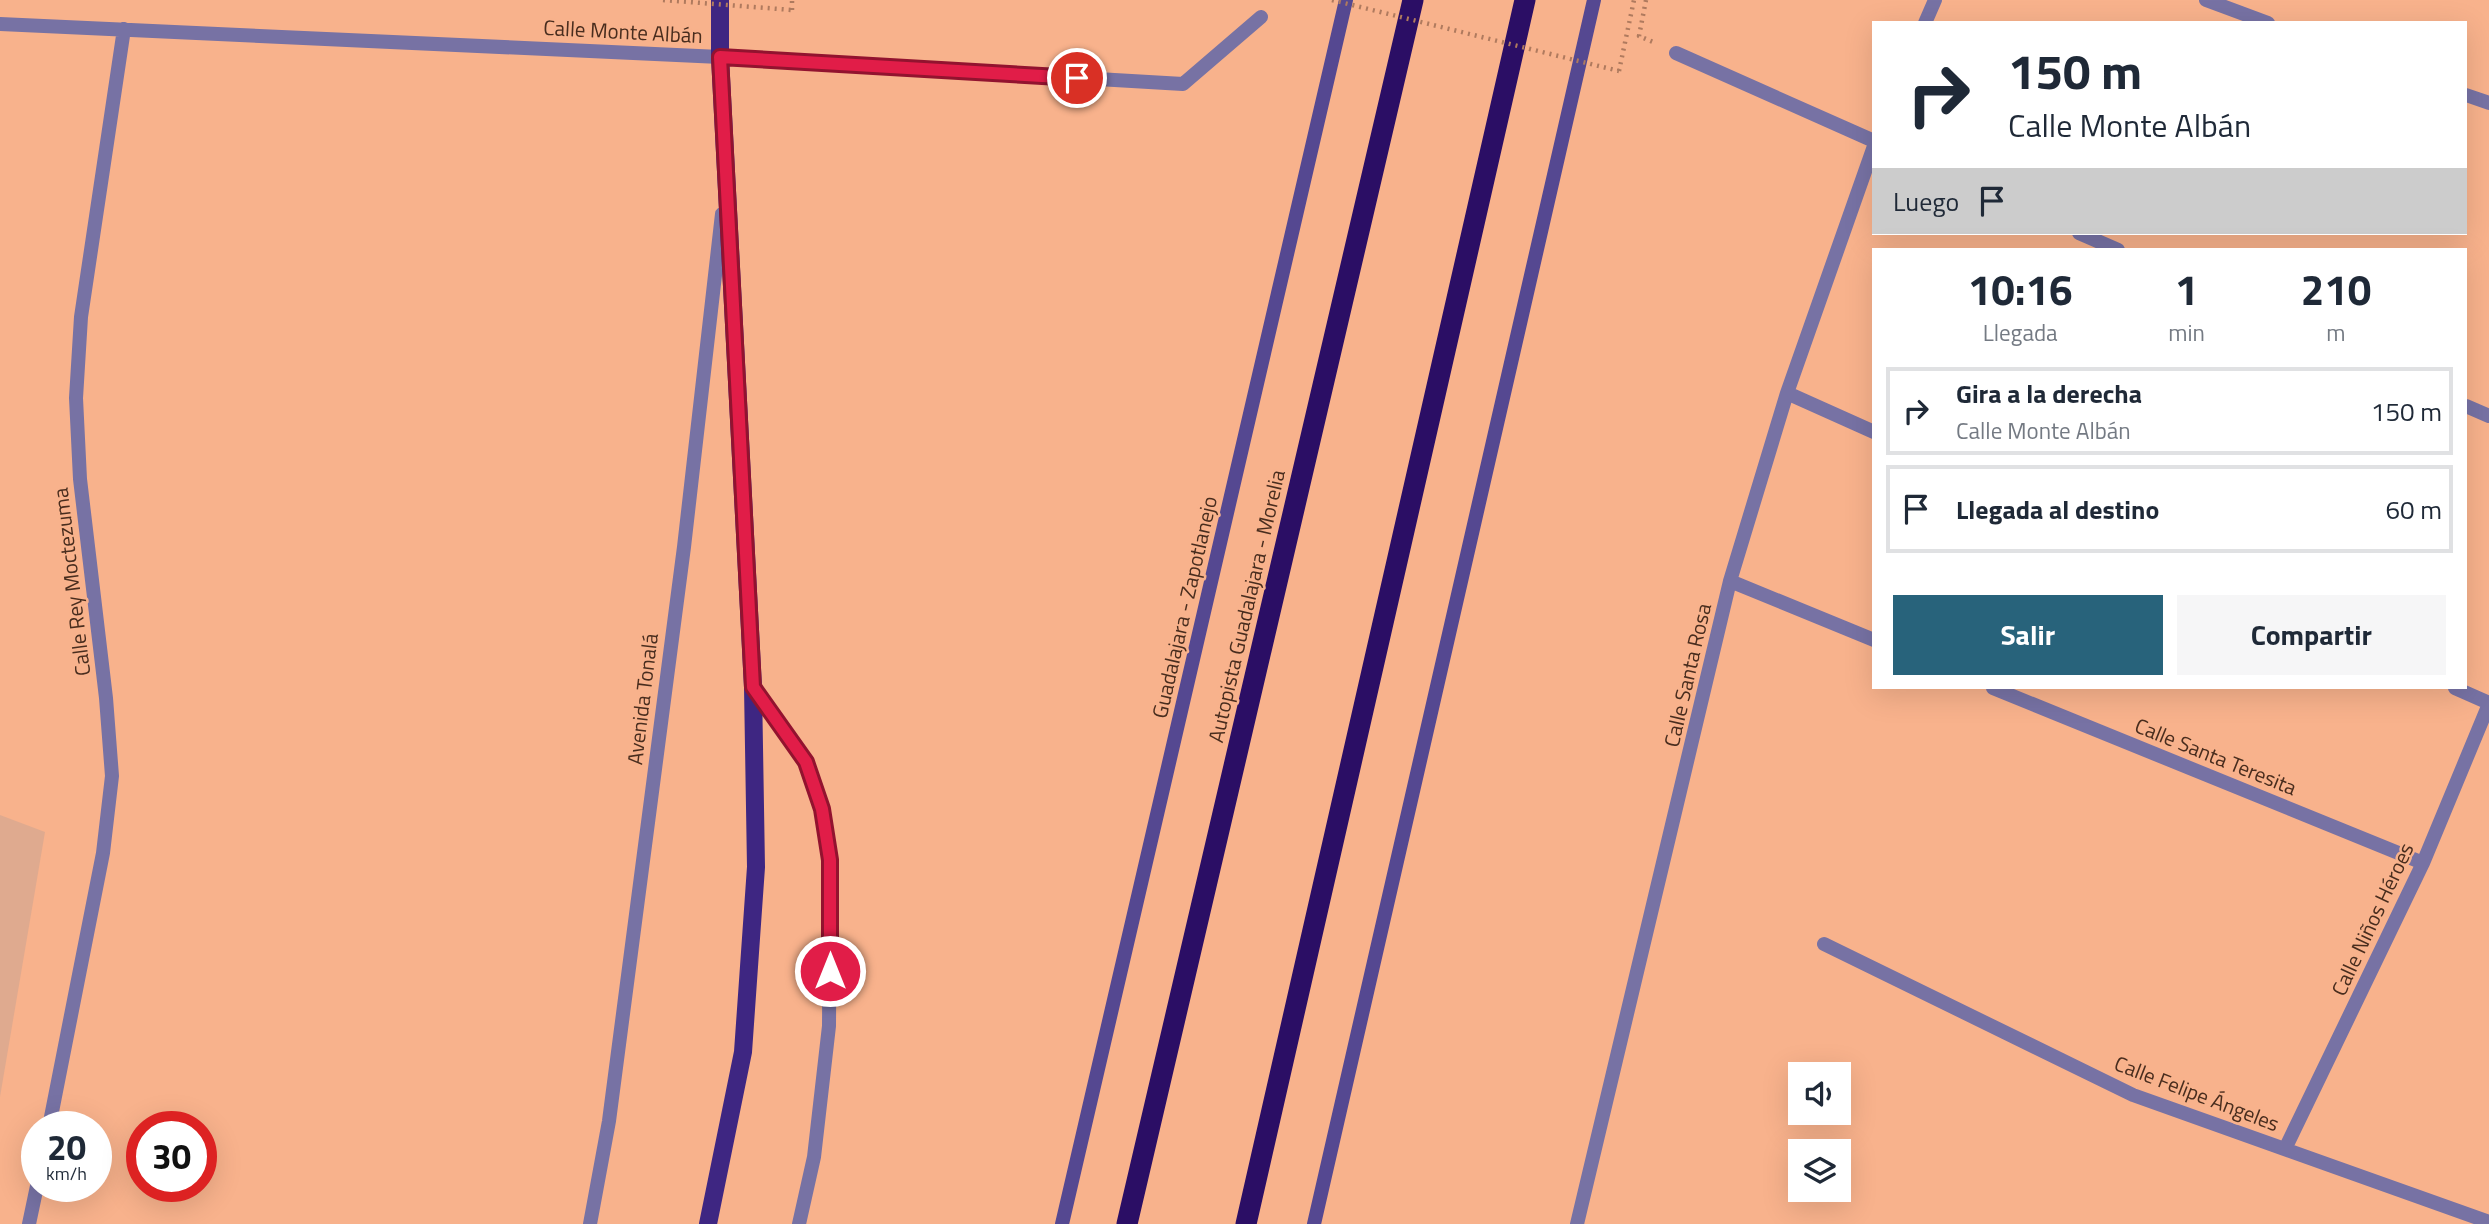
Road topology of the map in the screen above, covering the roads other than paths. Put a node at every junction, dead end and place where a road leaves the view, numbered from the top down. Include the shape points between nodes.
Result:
1 (720, 0) edge
2 (1346, 0) edge
3 (1413, 0) edge
4 (1525, 0) edge
5 (1594, 0) edge
6 (1935, 0) edge
7 (2206, 0) edge
8 (1261, 17) dead end
9 (1926, 21) edge
10 (2264, 21) edge
11 (0, 24) edge
12 (124, 29) junction
13 (1676, 53) road end
14 (720, 57) junction
15 (2467, 95) edge
16 (2489, 103) edge
17 (1872, 143) edge
18 (1872, 150) edge
19 (727, 178) junction
20 (2084, 235) edge
21 (2113, 248) edge
22 (1787, 393) junction
23 (2467, 406) edge
24 (2489, 416) edge
25 (1872, 431) edge
26 (1730, 581) junction
27 (1872, 638) edge
28 (753, 687) junction
29 (1995, 689) edge
30 (2457, 689) edge
31 (2489, 703) edge
32 (2423, 863) junction
33 (1824, 944) dead end
34 (52, 1111) edge
35 (2285, 1149) junction
36 (34, 1202) edge
37 (2489, 1222) edge
38 (29, 1224) edge
39 (590, 1224) edge
40 (708, 1224) edge
41 (799, 1224) edge
42 (1062, 1224) edge
43 (1127, 1224) edge
44 (1246, 1224) edge
45 (1314, 1224) edge
46 (1577, 1224) edge

1 - 14 main road, Avenida Tonalá
2 - 42 street, Guadalajara - Zapotlanejo
3 - 43 highway, Autopista Guadalajara - Morelia
4 - 44 highway
5 - 45 street
6 - 9 street
7 - 10 street
8 - 14 street, Calle Monte Albán via 1183,84
11 - 12 street, Calle Monte Albán
12 - 14 street, Calle Monte Albán
12 - 34 street, Calle Rey Moctezuma via 81,317 76,398 111,776 103,853
13 - 17 street
14 - 19 main road, Avenida Tonalá
15 - 16 street
18 - 22 street, Calle Santa Rosa
19 - 28 main road, Avenida Tonalá
19 - 39 street, Avenida Tonalá via 679,588 609,1121
20 - 21 street
22 - 25 street
22 - 26 street, Calle Santa Rosa
23 - 24 street
26 - 27 street
26 - 46 street, Calle Santa Rosa
28 - 40 main road, Avenida Tonalá via 756,867 743,1052
28 - 41 street via 806,762 822,809 830,860 829,1026 814,1157
29 - 32 street, Calle Santa Teresita
30 - 31 street
31 - 32 street, Calle Niños Héroes
32 - 35 street, Calle Niños Héroes
33 - 35 street, Calle Felipe Ángeles via 2133,1095
35 - 37 street, Calle Felipe Ángeles
36 - 38 street

